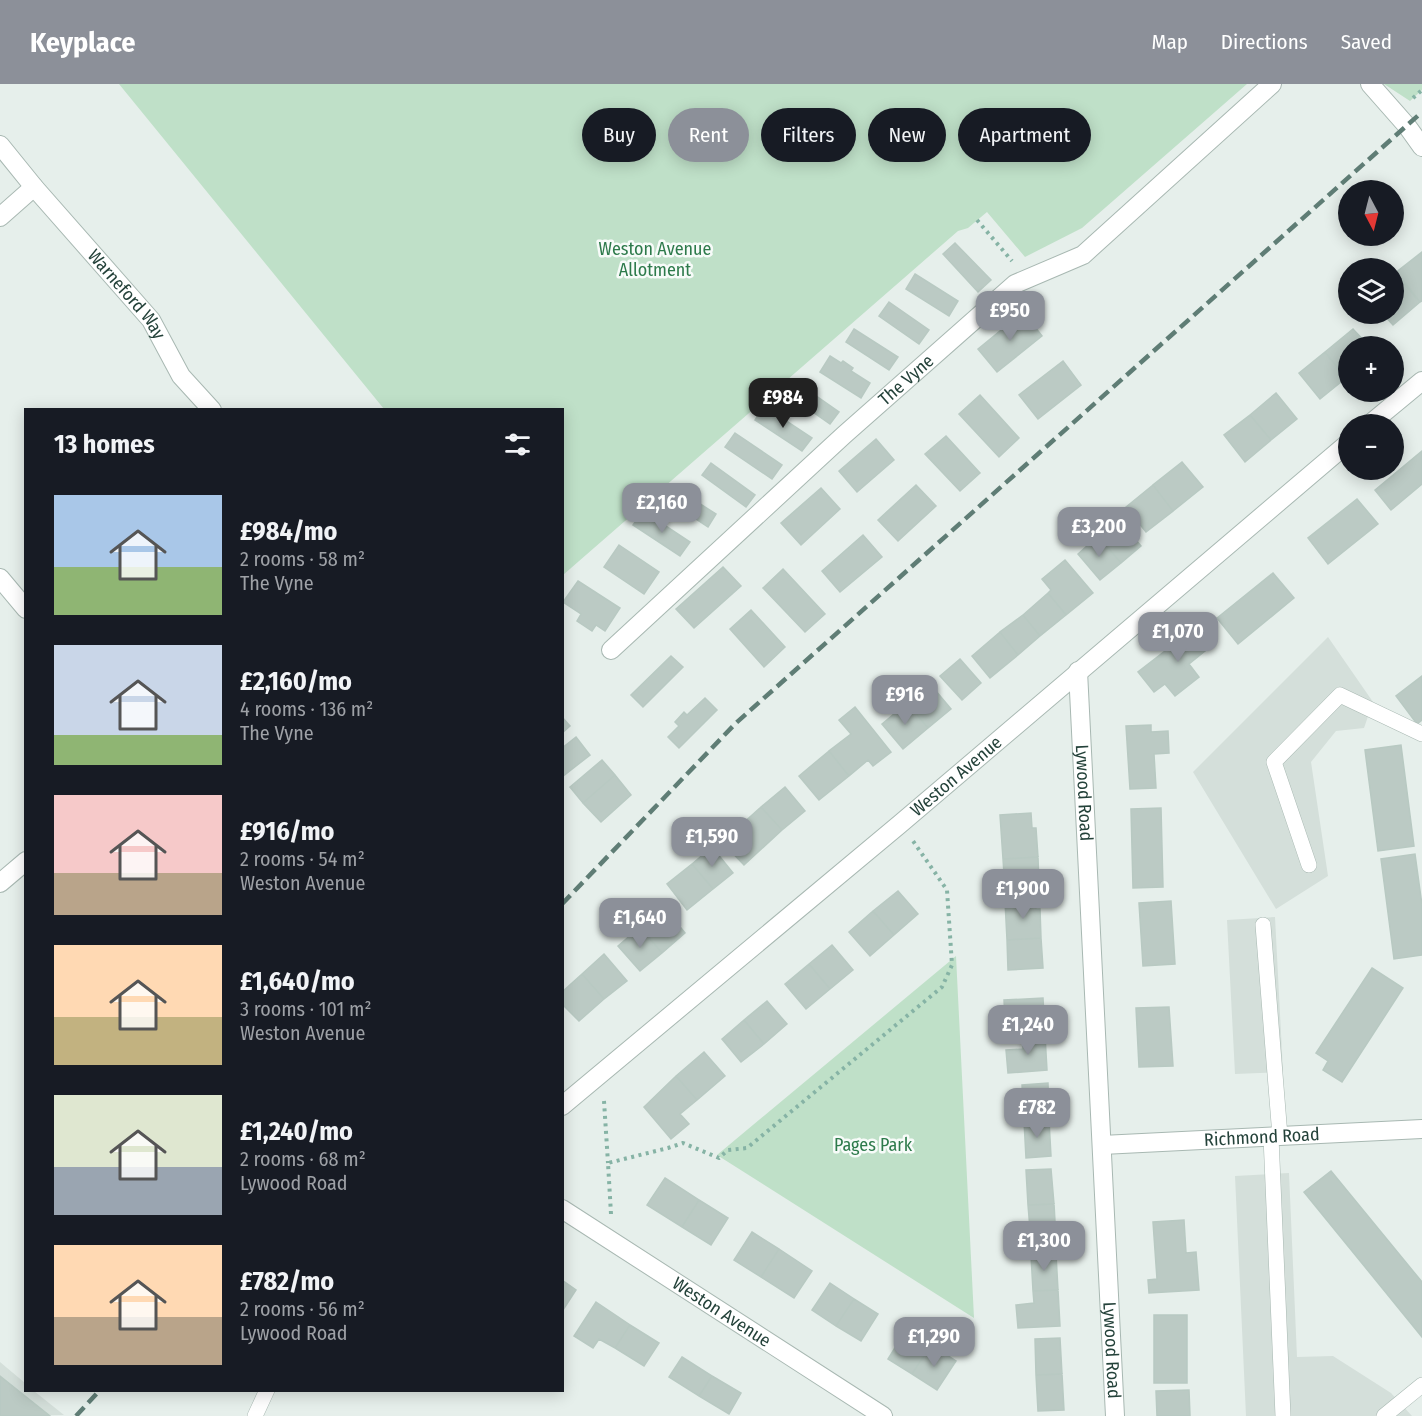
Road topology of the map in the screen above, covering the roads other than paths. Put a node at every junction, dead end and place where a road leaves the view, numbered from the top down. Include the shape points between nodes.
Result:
1 (1272, 84) edge
2 (1370, 84) edge
3 (0, 145) edge
4 (1422, 147) edge
5 (34, 187) junction
6 (0, 217) edge
7 (1422, 381) edge
8 (210, 408) edge
9 (1382, 414) edge
10 (1338, 451) edge
11 (0, 578) edge
12 (24, 607) edge
13 (611, 650) dead end
14 (1078, 671) junction
15 (1422, 734) edge
16 (24, 863) edge
17 (1309, 865) dead end
18 (0, 883) edge
19 (1263, 925) dead end
20 (564, 1104) edge
21 (1422, 1129) edge
22 (1275, 1136) junction
23 (1102, 1145) junction
24 (564, 1210) edge
25 (1422, 1385) edge
26 (266, 1392) edge
27 (255, 1416) edge
28 (883, 1416) edge
29 (1115, 1416) edge
30 (1283, 1416) edge
31 (1384, 1416) edge

1 - 13 street, The Vyne via 1083,255 1015,285 852,428
2 - 4 street
3 - 5 street, Warneford Way
5 - 6 street
5 - 8 street, Warneford Way via 151,320 181,376
7 - 9 street
10 - 14 street, Weston Avenue
11 - 12 street
14 - 20 street, Weston Avenue
14 - 23 street, Lywood Road
15 - 17 lane via 1340,695 1274,762
16 - 18 street
19 - 22 lane
21 - 22 street, Richmond Road
22 - 23 street, Richmond Road
22 - 30 lane
23 - 29 street, Lywood Road
24 - 28 street, Weston Avenue
25 - 31 lane
26 - 27 lane

